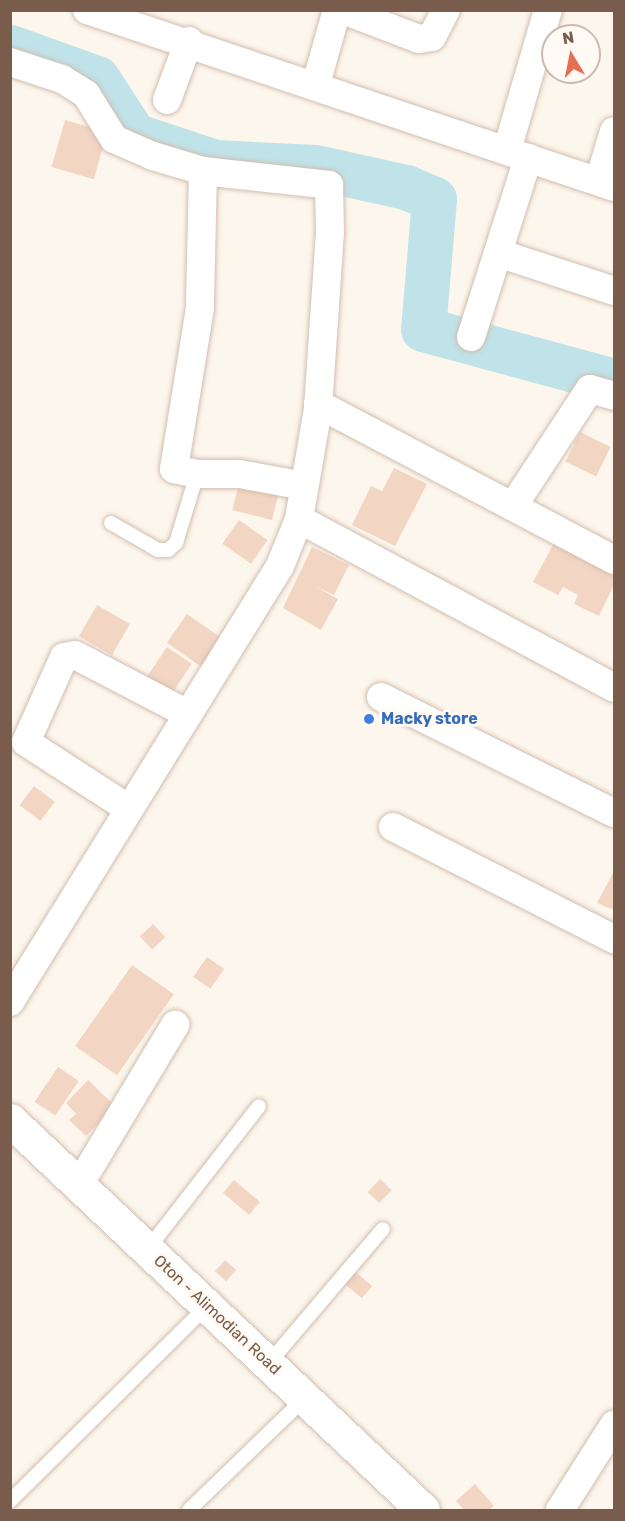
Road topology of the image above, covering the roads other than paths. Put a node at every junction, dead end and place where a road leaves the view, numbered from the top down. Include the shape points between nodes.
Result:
1 (87, 10) edge
2 (337, 10) edge
3 (343, 10) edge
4 (446, 10) edge
5 (548, 10) edge
6 (189, 41) junction
7 (10, 62) edge
8 (316, 84) junction
9 (167, 100) dead end
10 (615, 131) edge
11 (517, 154) junction
12 (203, 171) junction
13 (607, 184) edge
14 (498, 253) junction
15 (615, 291) edge
16 (471, 337) dead end
17 (615, 396) edge
18 (318, 404) junction
19 (197, 474) junction
20 (304, 486) junction
21 (513, 507) junction
22 (299, 519) junction
23 (111, 522) dead end
24 (612, 554) edge
25 (615, 688) edge
26 (381, 697) dead end
27 (188, 714) junction
28 (129, 809) junction
29 (615, 813) edge
30 (393, 827) dead end
31 (615, 939) edge
32 (10, 1002) edge
33 (175, 1025) dead end
34 (259, 1106) dead end
35 (10, 1120) edge
36 (79, 1185) junction
37 (383, 1229) dead end
38 (147, 1250) junction
39 (207, 1306) junction
40 (268, 1364) junction
41 (304, 1399) junction
42 (615, 1425) edge
43 (10, 1501) edge
44 (189, 1510) edge
45 (423, 1510) edge
46 (560, 1510) edge

1 - 6 street
2 - 8 street
3 - 4 street via 419,39 432,37
5 - 11 street
6 - 8 street
6 - 9 street
7 - 12 street via 62,79 86,94 114,140
8 - 11 street
10 - 13 street
11 - 13 street
11 - 14 street
12 - 18 street via 329,185 330,232
12 - 19 street via 200,308 173,465 178,472
14 - 15 street
14 - 16 street
17 - 21 street via 590,389
18 - 20 street
18 - 21 street
19 - 20 street via 240,474
19 - 23 lane via 176,543 168,550 158,550
20 - 22 street
21 - 24 street
22 - 25 street
22 - 27 street via 280,566
26 - 29 street
27 - 28 street
27 - 28 street via 75,655 64,657 26,742
28 - 32 street
30 - 31 street
33 - 36 street
34 - 38 lane
35 - 36 main road, Oton - Alimodian Road
36 - 38 main road, Oton - Alimodian Road
37 - 40 lane
38 - 39 main road, Oton - Alimodian Road
39 - 40 main road, Oton - Alimodian Road
39 - 43 lane
40 - 41 main road, Oton - Alimodian Road
41 - 44 lane
41 - 45 main road, Oton - Alimodian Road
42 - 46 street

